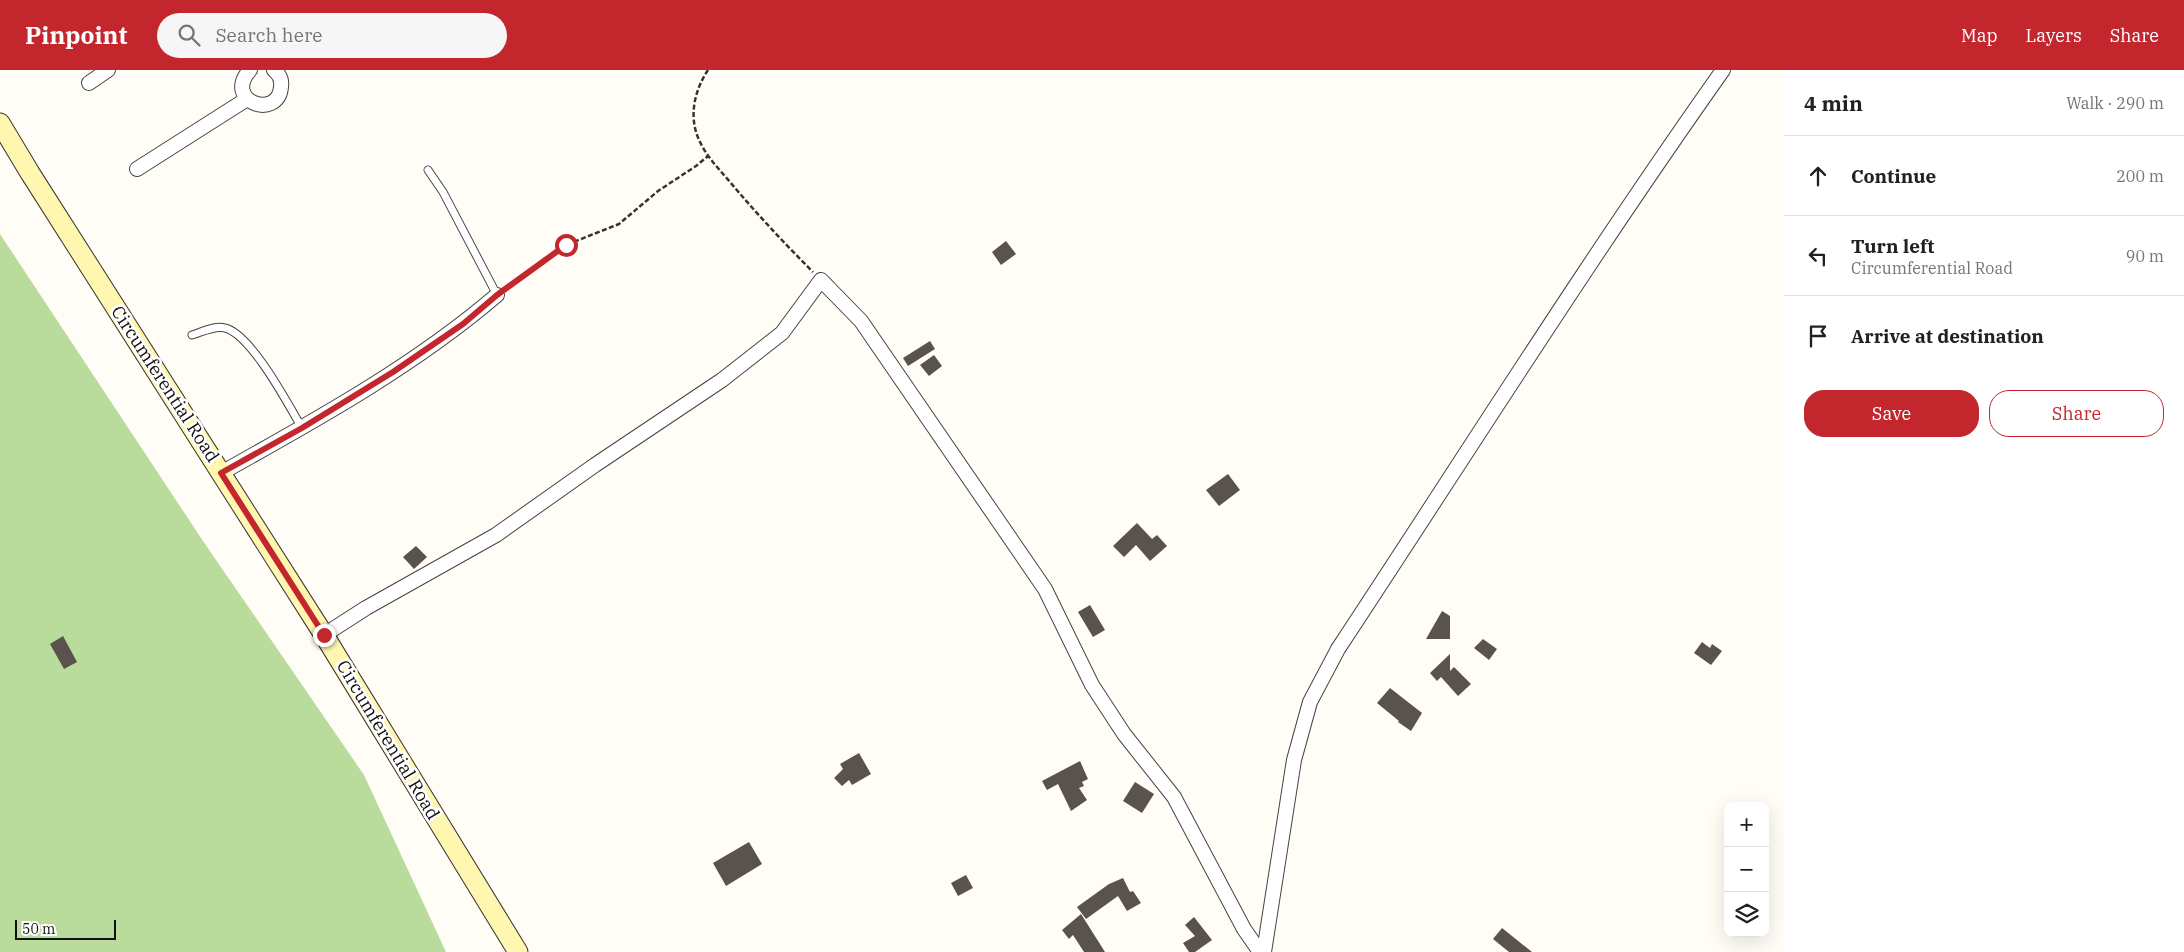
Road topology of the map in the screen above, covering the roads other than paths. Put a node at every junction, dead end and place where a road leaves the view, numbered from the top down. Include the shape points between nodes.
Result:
1 (108, 70) edge
2 (250, 70) edge
3 (1723, 70) edge
4 (278, 71) edge
5 (89, 83) dead end
6 (246, 99) junction
7 (0, 123) edge
8 (137, 169) dead end
9 (428, 170) dead end
10 (497, 295) joint
11 (192, 335) dead end
12 (302, 428) junction
13 (221, 473) junction
14 (324, 635) junction
15 (518, 952) edge
16 (1260, 952) edge
17 (1264, 952) edge

1 - 5 street
2 - 6 street via 243,77
3 - 17 street via 1512,381 1320,680 1310,702 1294,760
4 - 6 street via 281,93 275,101 255,105
6 - 8 street
7 - 13 main road, Circumferential Road
9 - 10 lane via 443,192
10 - 12 street via 463,324 393,372
11 - 12 lane via 224,327 235,331 273,379
12 - 13 street
13 - 14 main road, Circumferential Road
14 - 15 main road, Circumferential Road
14 - 16 street via 496,535 722,380 782,333 821,280 861,321 1045,589 1092,685 1124,734 1174,797 1244,929

